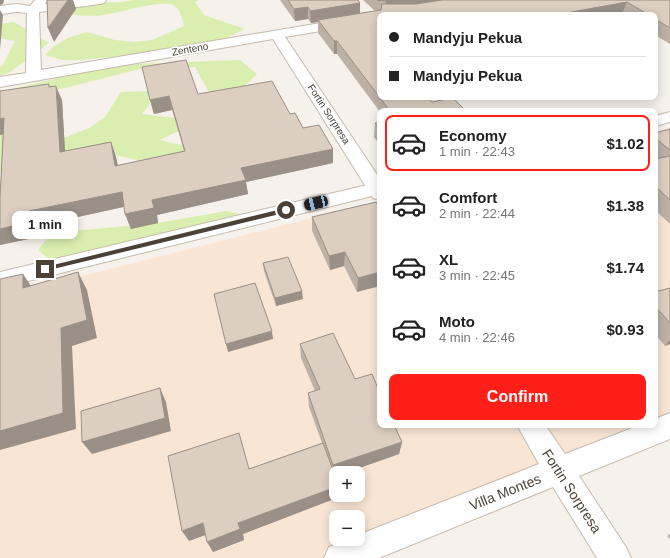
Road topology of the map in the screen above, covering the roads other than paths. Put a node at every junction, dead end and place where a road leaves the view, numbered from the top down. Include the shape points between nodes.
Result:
1 (100, 0) edge
2 (34, 7) edge
3 (0, 10) edge
4 (372, 15) edge
5 (0, 20) edge
6 (277, 34) junction
7 (34, 76) junction
8 (0, 82) edge
9 (670, 117) edge
10 (658, 120) edge
11 (377, 187) edge
12 (377, 190) edge
13 (0, 280) edge
14 (670, 426) edge
15 (532, 428) edge
16 (559, 470) junction
17 (340, 558) edge
18 (615, 558) edge

1 - 2 street
2 - 3 street
2 - 5 street via 18,17
2 - 7 street
4 - 6 street, Zenteno
6 - 7 street, Zenteno
6 - 11 street, Fortin Sorpresa
7 - 8 street, Zenteno
9 - 10 street
12 - 13 street
14 - 16 street, Villa Montes
15 - 16 street, Fortin Sorpresa
16 - 17 street, Villa Montes
16 - 18 street, Fortin Sorpresa

